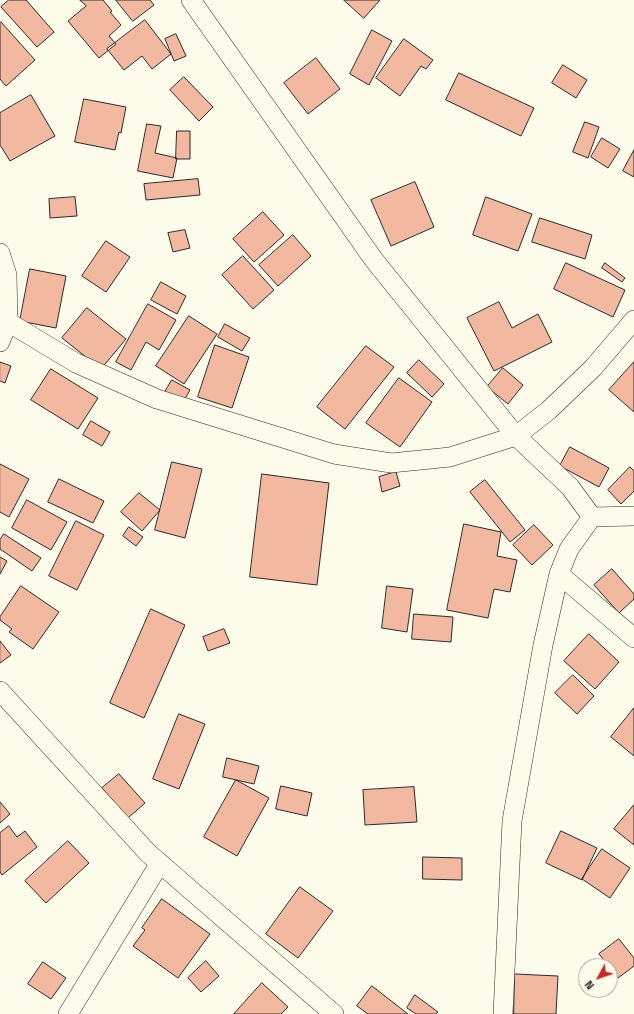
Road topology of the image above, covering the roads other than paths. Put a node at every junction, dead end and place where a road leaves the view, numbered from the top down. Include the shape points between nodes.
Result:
1 (191, 0) edge
2 (0, 254) edge
3 (634, 320) edge
4 (8, 322) junction
5 (0, 342) edge
6 (516, 436) junction
7 (634, 516) edge
8 (592, 517) junction
9 (559, 574) junction
10 (634, 638) edge
11 (0, 691) edge
12 (160, 863) junction
13 (68, 1014) edge
14 (334, 1014) edge
15 (503, 1014) edge

1 - 6 street via 374,260
2 - 4 street via 7,275
3 - 6 street via 593,368 549,410
4 - 5 street
4 - 6 street via 76,363 157,399 334,454 391,463 450,457
6 - 8 street via 570,487
7 - 8 street
8 - 9 street via 568,549
9 - 10 street
9 - 15 street via 543,645 512,821
11 - 12 street
12 - 13 street
12 - 14 street

